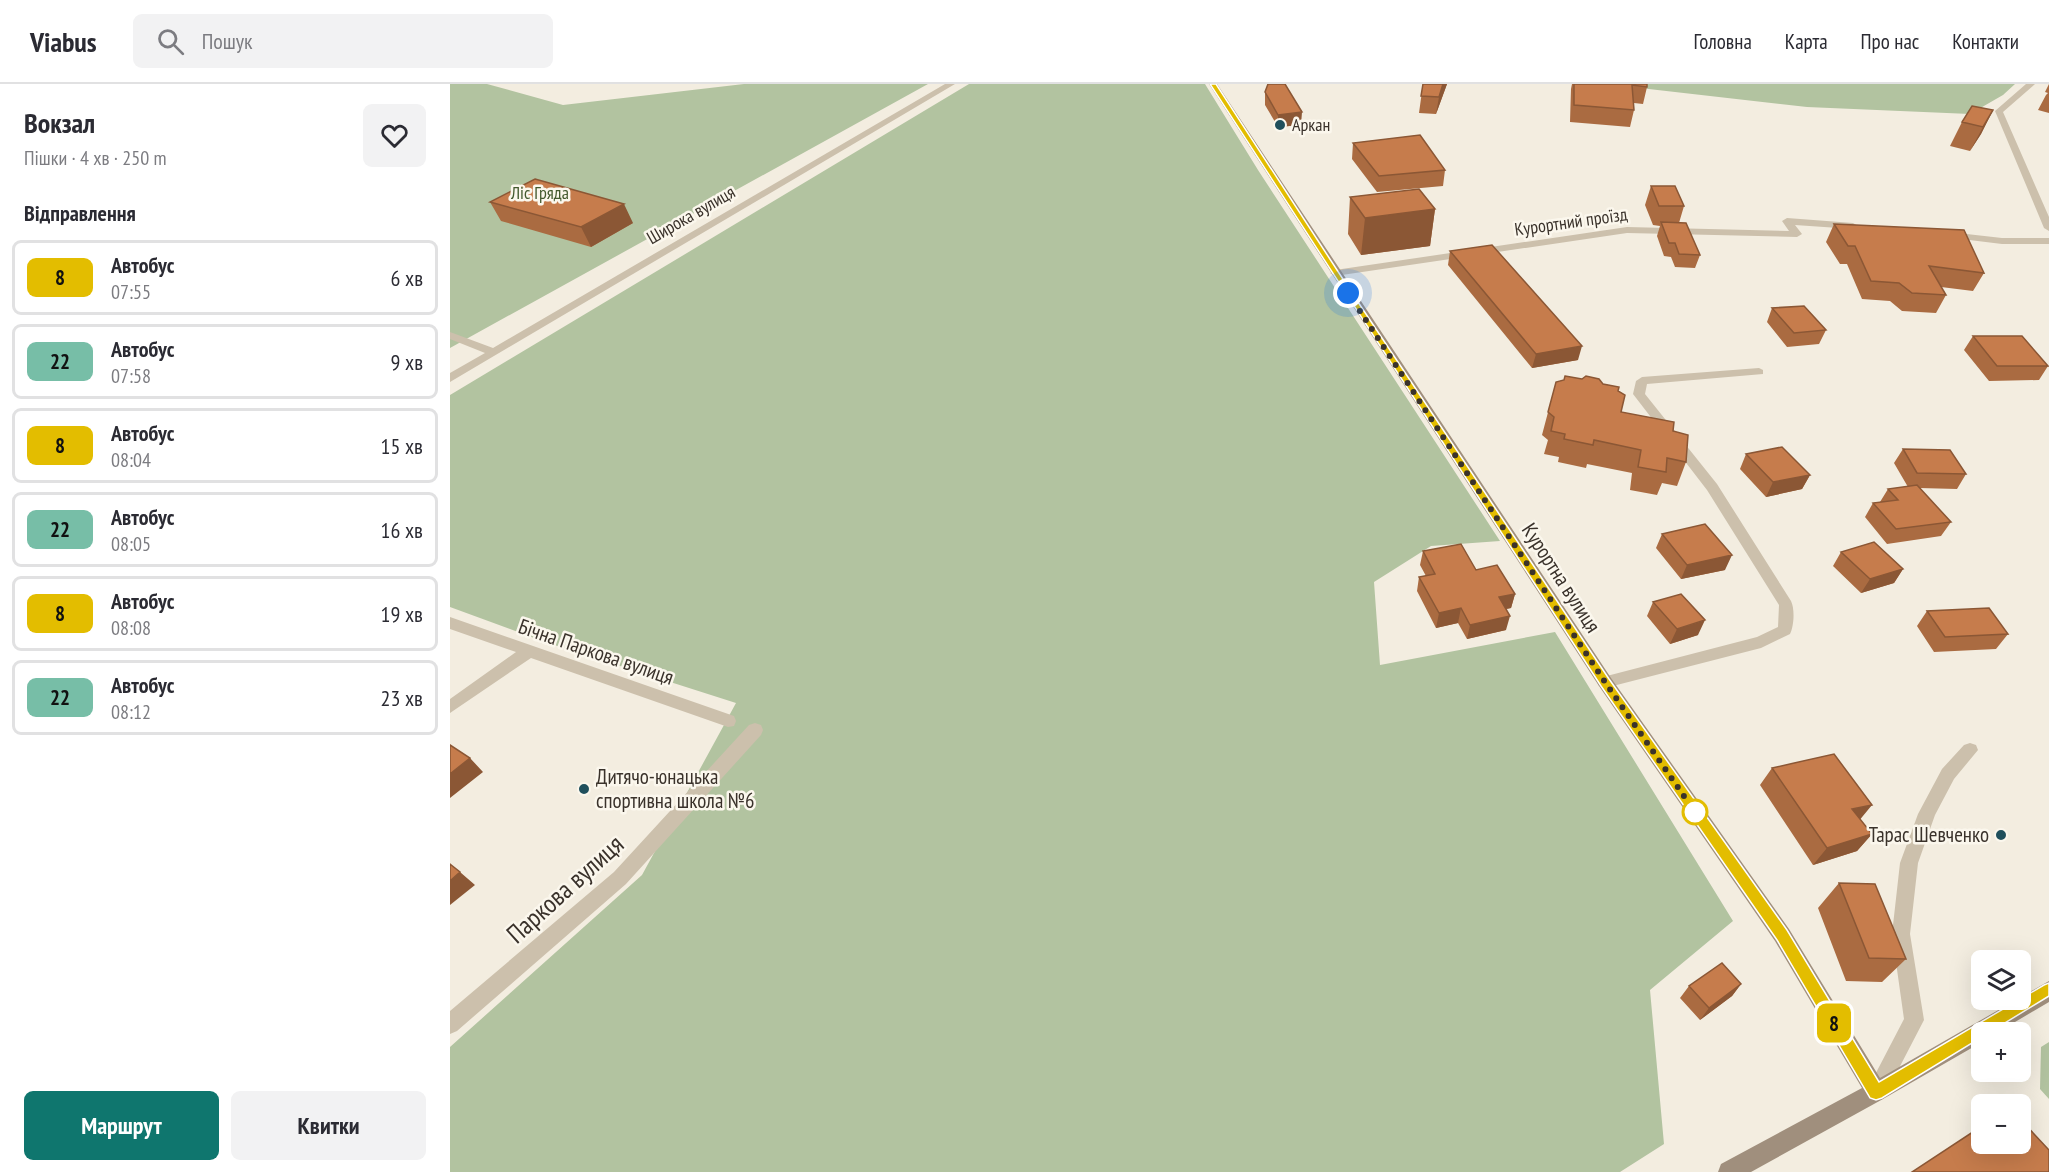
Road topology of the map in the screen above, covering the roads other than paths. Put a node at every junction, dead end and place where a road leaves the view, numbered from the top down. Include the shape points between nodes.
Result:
1 (951, 84) edge
2 (1213, 84) edge
3 (2031, 84) edge
4 (2047, 218) edge
5 (1868, 227) edge
6 (2049, 228) edge
7 (1937, 234) edge
8 (2049, 241) edge
9 (1335, 273) junction
10 (450, 335) edge
11 (494, 352) junction
12 (1759, 372) dead end
13 (450, 378) edge
14 (450, 623) edge
15 (529, 651) junction
16 (1605, 682) junction
17 (450, 707) edge
18 (728, 721) dead end
19 (755, 730) dead end
20 (1970, 750) dead end
21 (2049, 991) edge
22 (450, 1024) edge
23 (1876, 1092) junction
24 (1729, 1172) edge

1 - 11 street, Широка вулиця
2 - 9 main road, Курортна вулиця
3 - 4 street via 1999,111
4 - 6 street
5 - 9 street, Курортний проїзд via 1787,221 1797,234 1627,230
7 - 8 street
9 - 16 main road, Курортна вулиця
10 - 11 street
11 - 13 street, Широка вулиця
12 - 16 street via 1642,381 1639,394 1712,487 1786,605 1785,630 1761,642
14 - 15 street, Бічна Паркова вулиця
15 - 17 street
15 - 18 street, Бічна Паркова вулиця
16 - 23 main road, Курортна вулиця via 1782,935
19 - 22 street, Паркова вулиця via 620,878
20 - 23 street via 1947,774 1909,863 1901,934 1914,1020
21 - 23 main road
23 - 24 main road

